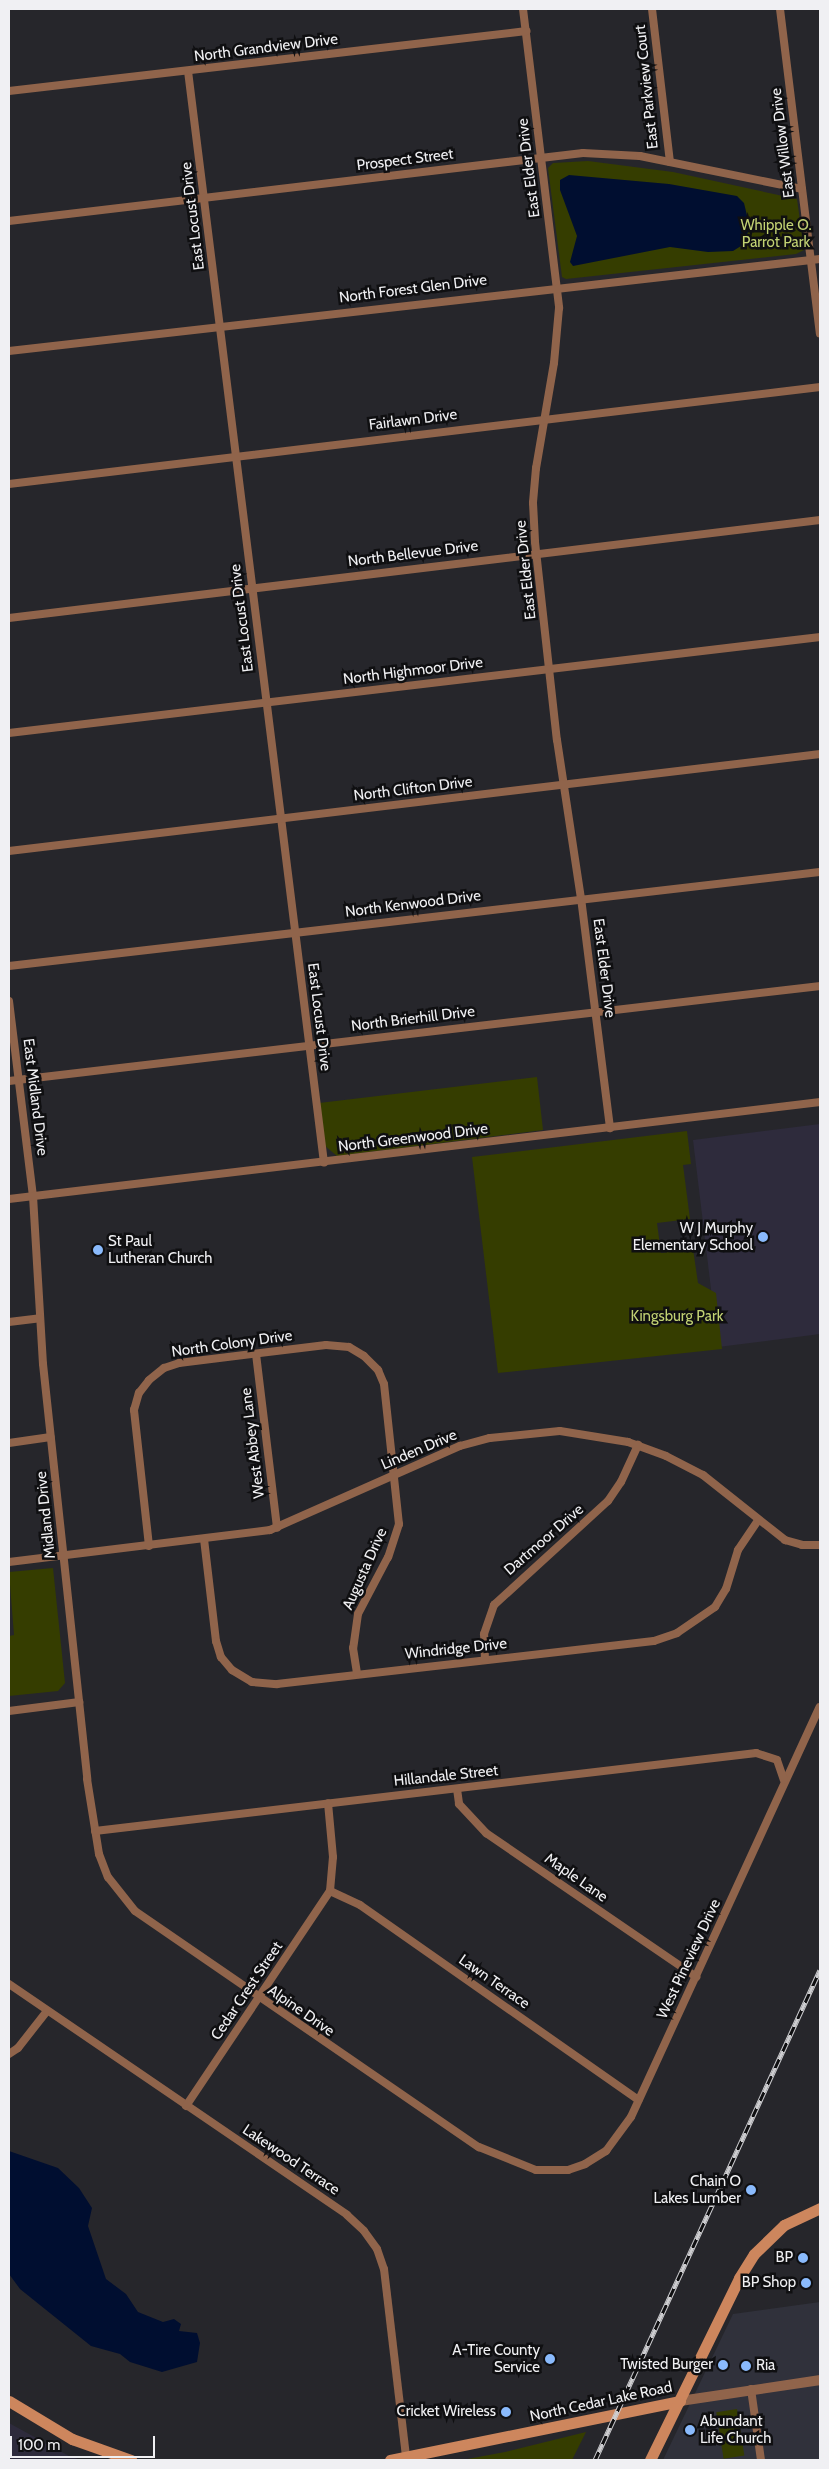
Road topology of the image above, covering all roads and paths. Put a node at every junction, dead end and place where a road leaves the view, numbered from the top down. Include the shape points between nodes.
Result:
1 (523, 9) edge
2 (652, 9) edge
3 (780, 9) edge
4 (527, 31) junction
5 (188, 71) junction
6 (9, 91) edge
7 (541, 158) junction
8 (670, 162) junction
9 (802, 189) junction
10 (205, 198) junction
11 (9, 221) edge
12 (811, 259) junction
13 (820, 259) edge
14 (557, 286) junction
15 (220, 325) junction
16 (820, 334) edge
17 (9, 351) edge
18 (820, 387) edge
19 (544, 418) junction
20 (236, 455) junction
21 (9, 484) edge
22 (820, 520) edge
23 (537, 553) junction
24 (252, 587) junction
25 (9, 618) edge
26 (820, 637) edge
27 (550, 668) junction
28 (266, 702) junction
29 (9, 734) edge
30 (820, 754) edge
31 (565, 784) junction
32 (281, 818) junction
33 (9, 851) edge
34 (820, 872) edge
35 (581, 898) junction
36 (295, 932) junction
37 (9, 966) edge
38 (820, 986) edge
39 (9, 1001) edge
40 (596, 1012) junction
41 (309, 1045) junction
42 (18, 1080) junction
43 (9, 1081) edge
44 (820, 1102) edge
45 (610, 1128) junction
46 (324, 1163) junction
47 (33, 1196) junction
48 (9, 1199) edge
49 (40, 1318) junction
50 (9, 1322) edge
51 (256, 1354) junction
52 (51, 1437) junction
53 (9, 1443) edge
54 (638, 1445) junction
55 (395, 1475) junction
56 (758, 1520) junction
57 (277, 1528) junction
58 (204, 1539) junction
59 (820, 1545) edge
60 (149, 1546) junction
61 (64, 1555) junction
62 (9, 1562) edge
63 (485, 1660) junction
64 (357, 1674) junction
65 (79, 1702) junction
66 (820, 1706) edge
67 (9, 1711) edge
68 (784, 1780) junction
69 (457, 1789) junction
70 (328, 1803) junction
71 (95, 1831) junction
72 (330, 1891) junction
73 (696, 1977) junction
74 (9, 1984) edge
75 (259, 1998) junction
76 (47, 2011) junction
77 (9, 2054) edge
78 (639, 2100) junction
79 (186, 2106) junction
80 (536, 2170) joint
81 (820, 2208) edge
82 (801, 2218) junction
83 (820, 2219) edge
84 (820, 2380) edge
85 (751, 2389) junction
86 (680, 2401) junction
87 (9, 2402) edge
88 (406, 2457) junction
89 (428, 2457) edge
90 (131, 2460) edge
91 (390, 2460) edge
92 (650, 2460) edge
93 (761, 2460) edge

1 - 4 street, East Elder Drive
2 - 8 street, East Parkview Court
3 - 9 street, East Willow Drive
4 - 5 street, North Grandview Drive
4 - 7 street, East Elder Drive
5 - 6 street, North Grandview Drive
5 - 10 street, East Locust Drive
7 - 8 street, Prospect Street via 607,153
7 - 10 street, Prospect Street
7 - 14 street, East Elder Drive
8 - 9 street, Prospect Street
9 - 12 street, East Willow Drive
10 - 11 street, Prospect Street
10 - 15 street, East Locust Drive
12 - 13 street, North Forest Glen Drive
12 - 14 street, North Forest Glen Drive
12 - 16 street, East Willow Drive
14 - 15 street, North Forest Glen Drive
14 - 19 street, East Elder Drive via 559,308 554,363
15 - 17 street, North Forest Glen Drive
15 - 20 street, East Locust Drive
18 - 19 street, Fairlawn Drive
19 - 20 street, Fairlawn Drive
19 - 23 street, East Elder Drive via 533,503
20 - 21 street, Fairlawn Drive
20 - 24 street, East Locust Drive
22 - 23 street, North Bellevue Drive
23 - 24 street, North Bellevue Drive
23 - 27 street, East Elder Drive
24 - 25 street, North Bellevue Drive
24 - 28 street, East Locust Drive
26 - 27 street, North Highmoor Drive
27 - 28 street, North Highmoor Drive
27 - 31 street, East Elder Drive
28 - 29 street, North Highmoor Drive
28 - 32 street, East Locust Drive
30 - 31 street, North Clifton Drive
31 - 32 street, North Clifton Drive
31 - 35 street, East Elder Drive
32 - 33 street, North Clifton Drive
32 - 36 street, East Locust Drive
34 - 35 street, North Kenwood Drive
35 - 36 street, North Kenwood Drive
35 - 40 street, East Elder Drive
36 - 37 street, North Kenwood Drive
36 - 41 street, East Locust Drive
38 - 40 street, North Brierhill Drive
39 - 42 street, East Midland Drive
40 - 41 street, North Brierhill Drive
40 - 45 street, East Elder Drive
41 - 42 street, North Brierhill Drive
41 - 46 street, East Locust Drive
42 - 43 street, North Brierhill Drive
42 - 47 street, East Midland Drive
44 - 45 street, North Greenwood Drive
45 - 46 street, North Greenwood Drive
46 - 47 street, North Greenwood Drive
47 - 48 street, North Greenwood Drive
47 - 49 street, Midland Drive
49 - 50 street
49 - 52 street, Midland Drive
51 - 55 street, North Colony Drive via 326,1345 349,1347 364,1356 378,1370 384,1384
51 - 57 street, West Abbey Lane
51 - 60 street, North Colony Drive via 164,1368 139,1393 134,1410 135,1426
52 - 53 street
52 - 61 street, Midland Drive
54 - 55 street, Linden Drive via 597,1435 560,1431 520,1434 460,1446
54 - 56 street, Linden Drive via 703,1474
54 - 63 street, Dartmoor Drive via 608,1501 494,1606 484,1634
55 - 57 street, Linden Drive
55 - 64 street, Augusta Drive via 399,1524 388,1557 358,1614 353,1648
56 - 59 street, Linden Drive via 784,1540 802,1546
56 - 63 street, Windridge Drive via 738,1550 726,1589 715,1607 677,1633 654,1641
57 - 58 street, Linden Drive
58 - 60 street, Linden Drive
58 - 64 street, Windridge Drive via 216,1641 221,1657 232,1670 252,1682 277,1684
60 - 61 street, Linden Drive
61 - 62 street, Linden Drive
61 - 65 street, Midland Drive
63 - 64 street, Windridge Drive
65 - 67 street
65 - 71 street, Midland Drive
66 - 68 street, West Pineview Drive
68 - 69 street, Hillandale Street via 777,1760 756,1752
68 - 73 street, West Pineview Drive
69 - 70 street, Hillandale Street
69 - 73 street, Maple Lane via 459,1804 486,1832
70 - 71 street, Hillandale Street
70 - 72 street via 333,1857
71 - 75 street, Alpine Drive via 108,1877 135,1912
72 - 75 street, Cedar Crest Street
72 - 78 street, Lawn Terrace via 360,1905
73 - 78 street, West Pineview Drive
74 - 76 street, Lakewood Terrace
75 - 79 street, Cedar Crest Street
75 - 80 street, Alpine Drive via 479,2147
76 - 77 street via 18,2048
76 - 79 street, Lakewood Terrace
78 - 80 street, West Pineview Drive via 619,2137 599,2155 568,2170
79 - 88 street, Lakewood Terrace via 347,2215 377,2249 389,2304
81 - 82 main road
82 - 83 main road
82 - 86 main road via 774,2234 739,2278
84 - 85 street, North Cedar Lake Road
85 - 86 street, North Cedar Lake Road
85 - 93 street
86 - 89 main road, North Cedar Lake Road
86 - 92 main road
87 - 90 main road via 72,2439
88 - 89 main road, North Cedar Lake Road
88 - 91 main road, North Cedar Lake Road

